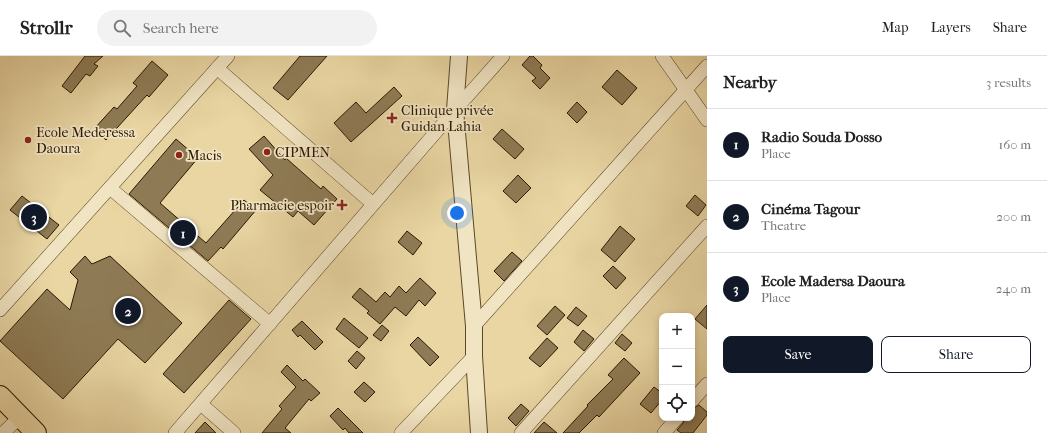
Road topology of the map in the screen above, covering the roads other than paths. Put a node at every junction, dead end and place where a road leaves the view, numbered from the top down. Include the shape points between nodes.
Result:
1 (228, 56) edge
2 (459, 56) edge
3 (503, 56) edge
4 (662, 56) edge
5 (707, 66) edge
6 (217, 68) junction
7 (686, 90) junction
8 (455, 110) junction
9 (707, 120) edge
10 (110, 188) junction
11 (373, 204) junction
12 (707, 226) edge
13 (0, 310) edge
14 (270, 324) junction
15 (474, 326) junction
16 (474, 356) junction
17 (707, 384) edge
18 (0, 396) edge
19 (699, 400) edge
20 (201, 404) junction
21 (20, 417) junction
22 (674, 421) edge
23 (4, 433) edge
24 (36, 433) edge
25 (175, 433) edge
26 (234, 433) edge
27 (401, 433) edge
28 (479, 433) edge
29 (521, 433) edge
30 (664, 433) edge

1 - 6 street
2 - 8 street
3 - 8 street
4 - 7 street
5 - 7 street
6 - 10 street
6 - 11 street
7 - 9 street
7 - 15 street
8 - 11 street
8 - 15 street
10 - 13 street
10 - 14 street
11 - 14 street
12 - 29 street
14 - 20 street
15 - 16 street
16 - 27 street
16 - 28 street
17 - 19 street
18 - 21 main road
20 - 25 street
20 - 26 street
21 - 23 street
21 - 24 main road
22 - 30 street

